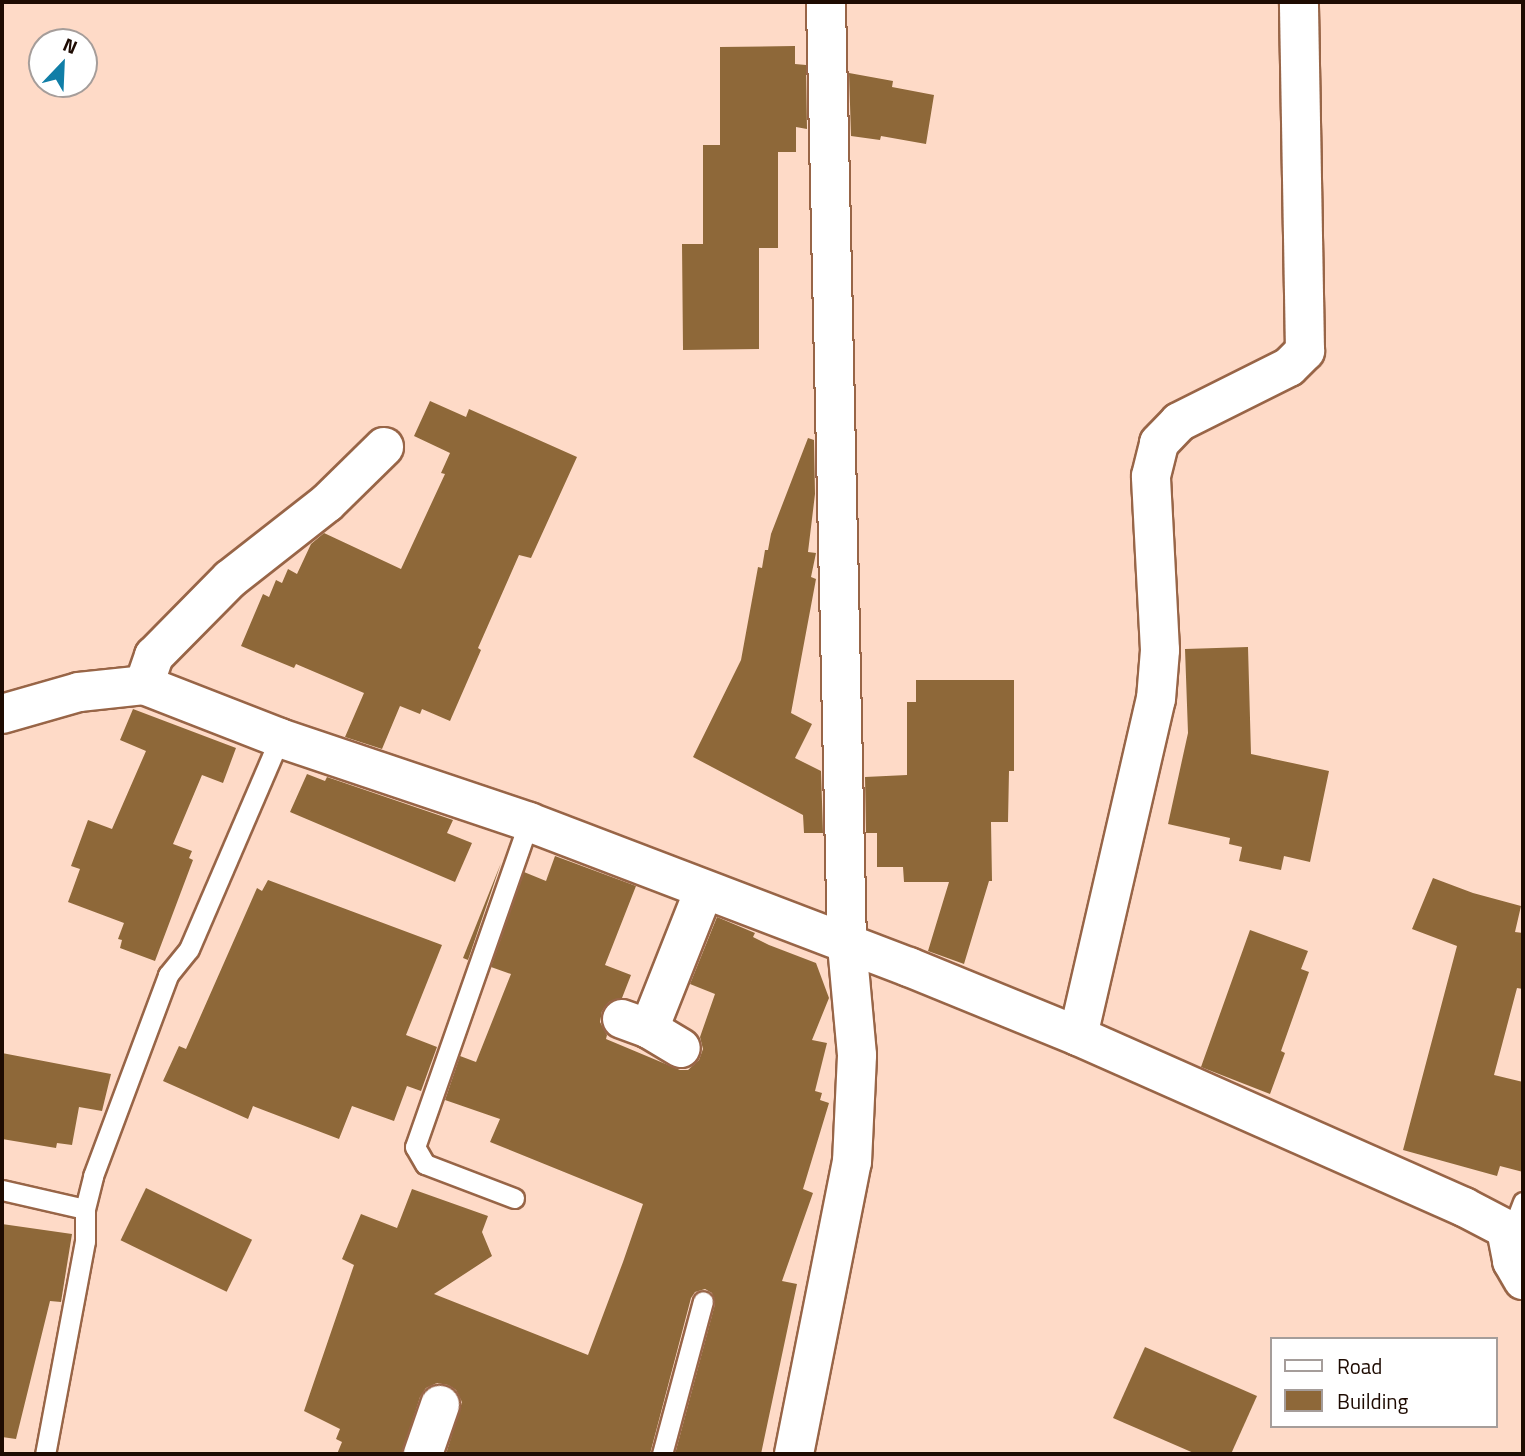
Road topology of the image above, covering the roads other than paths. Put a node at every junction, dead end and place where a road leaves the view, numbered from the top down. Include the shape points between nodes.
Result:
1 (826, 2) edge
2 (1299, 2) edge
3 (384, 447) dead end
4 (145, 685) junction
5 (2, 714) edge
6 (280, 738) junction
7 (529, 822) junction
8 (704, 890) junction
9 (847, 946) junction
10 (1078, 1036) junction
11 (681, 1048) dead end
12 (2, 1190) edge
13 (514, 1198) dead end
14 (85, 1209) junction
15 (1515, 1215) edge
16 (1523, 1280) edge
17 (703, 1301) dead end
18 (440, 1405) dead end
19 (46, 1454) edge
20 (423, 1454) edge
21 (662, 1454) edge
22 (794, 1454) edge

1 - 9 street
2 - 10 street via 1305,351 1289,367 1179,422 1159,443 1151,476 1160,650 1156,699
3 - 4 street via 327,503 230,579 154,656
4 - 5 street via 79,692
4 - 6 street
6 - 7 street
6 - 14 lane via 189,949 168,975
7 - 8 street
7 - 13 lane via 415,1147 425,1164
8 - 9 street
8 - 11 street via 636,1024
9 - 10 street
9 - 22 street via 857,1055 852,1163
10 - 15 street via 1464,1207
12 - 14 lane
14 - 19 lane via 85,1241
15 - 16 street via 1512,1261
17 - 21 lane
18 - 20 street

